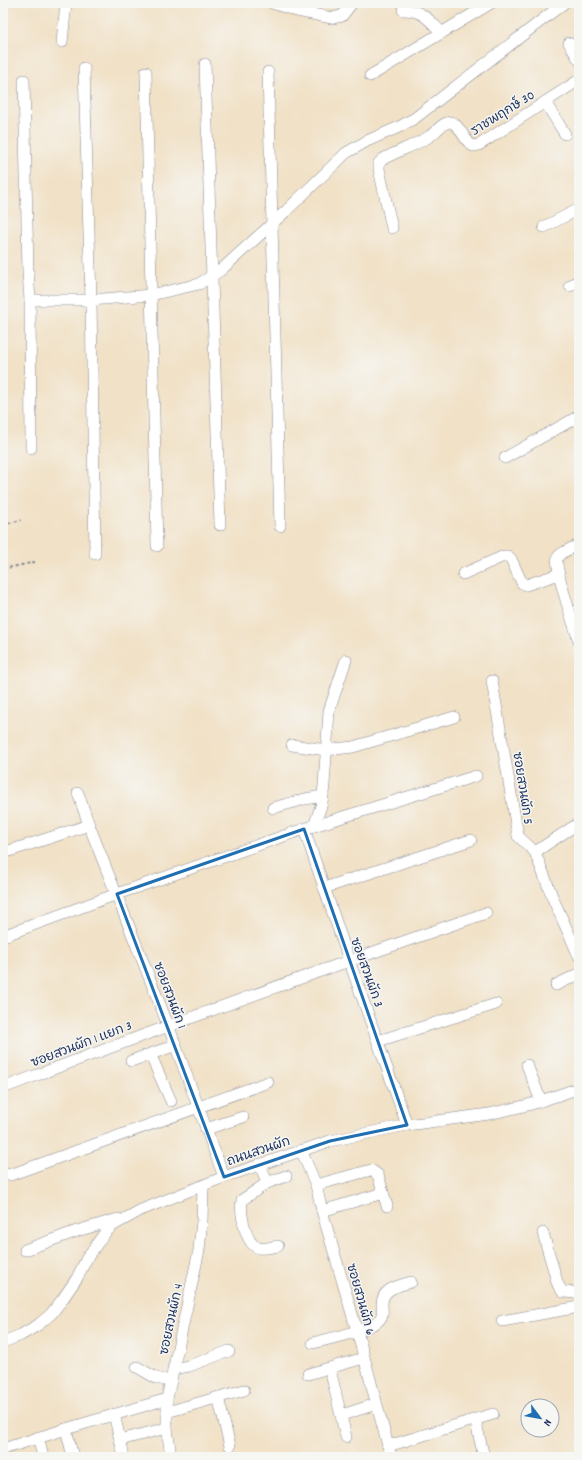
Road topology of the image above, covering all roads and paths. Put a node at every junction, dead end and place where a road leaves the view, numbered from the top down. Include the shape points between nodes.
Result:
1 (66, 3) edge
2 (272, 3) edge
3 (352, 3) edge
4 (491, 3) edge
5 (564, 3) edge
6 (403, 10) dead end
7 (442, 33) junction
8 (62, 42) dead end
9 (569, 43) dead end
10 (579, 60) edge
11 (205, 64) dead end
12 (84, 68) dead end
13 (146, 72) dead end
14 (268, 72) dead end
15 (370, 76) dead end
16 (24, 80) dead end
17 (579, 80) edge
18 (545, 102) junction
19 (565, 134) dead end
20 (3, 201) edge
21 (579, 209) edge
22 (271, 224) junction
23 (544, 226) dead end
24 (392, 228) dead end
25 (3, 238) edge
26 (212, 277) junction
27 (151, 294) junction
28 (30, 300) junction
29 (91, 300) junction
30 (579, 416) edge
31 (32, 448) dead end
32 (506, 458) dead end
33 (21, 520) dead end
34 (3, 525) edge
35 (220, 526) dead end
36 (280, 526) dead end
37 (579, 545) edge
38 (157, 546) dead end
39 (95, 554) dead end
40 (35, 562) dead end
41 (3, 569) edge
42 (463, 574) dead end
43 (559, 574) junction
44 (579, 641) edge
45 (346, 660) dead end
46 (492, 680) dead end
47 (454, 717) dead end
48 (292, 745) dead end
49 (326, 750) junction
50 (476, 776) dead end
51 (78, 793) dead end
52 (323, 796) junction
53 (273, 808) dead end
54 (579, 823) edge
55 (89, 825) junction
56 (309, 828) junction
57 (471, 840) dead end
58 (535, 852) junction
59 (3, 853) edge
60 (324, 888) junction
61 (117, 894) junction
62 (486, 913) dead end
63 (3, 936) edge
64 (579, 956) edge
65 (349, 960) junction
66 (579, 974) edge
67 (556, 985) dead end
68 (496, 1004) dead end
69 (168, 1025) junction
70 (378, 1041) junction
71 (176, 1045) junction
72 (150, 1054) junction
73 (131, 1061) dead end
74 (527, 1065) dead end
75 (268, 1082) dead end
76 (3, 1088) edge
77 (579, 1088) edge
78 (171, 1101) dead end
79 (541, 1101) junction
80 (199, 1108) junction
81 (243, 1117) dead end
82 (407, 1125) junction
83 (206, 1129) junction
84 (301, 1150) junction
85 (260, 1164) junction
86 (3, 1174) edge
87 (286, 1176) dead end
88 (224, 1177) junction
89 (267, 1183) junction
90 (316, 1185) junction
91 (203, 1186) junction
92 (383, 1193) junction
93 (387, 1206) dead end
94 (322, 1211) junction
95 (131, 1215) junction
96 (543, 1233) dead end
97 (278, 1246) dead end
98 (25, 1250) dead end
99 (411, 1282) dead end
100 (579, 1293) edge
101 (579, 1307) edge
102 (502, 1321) dead end
103 (357, 1331) junction
104 (3, 1342) edge
105 (313, 1343) dead end
106 (229, 1351) dead end
107 (364, 1358) junction
108 (137, 1367) dead end
109 (173, 1369) junction
110 (330, 1369) junction
111 (308, 1374) dead end
112 (170, 1381) junction
113 (244, 1390) dead end
114 (218, 1397) junction
115 (167, 1399) junction
116 (376, 1404) junction
117 (167, 1412) junction
118 (114, 1414) junction
119 (493, 1414) dead end
120 (342, 1415) junction
121 (475, 1419) junction
122 (66, 1428) junction
123 (167, 1428) junction
124 (38, 1437) junction
125 (346, 1437) dead end
126 (120, 1440) junction
127 (230, 1446) dead end
128 (3, 1449) edge
129 (390, 1452) edge
130 (43, 1457) edge
131 (73, 1457) edge
132 (124, 1457) edge
133 (171, 1457) edge
134 (484, 1457) edge

1 - 8 street
2 - 3 street via 332,18 342,16
4 - 7 street
5 - 22 street via 415,118 346,153
6 - 7 street via 420,12
7 - 15 street
9 - 10 street
11 - 26 street
12 - 29 street
13 - 27 street
14 - 22 street
16 - 28 street
17 - 18 street, ราชพฤกษ์ 30
18 - 19 street
18 - 24 street, ราชพฤกษ์ 30 via 479,145 469,144 457,126 446,122 430,136 383,159 379,163 379,169
20 - 25 path
21 - 23 street
22 - 26 street
22 - 36 street
26 - 27 street via 199,284
26 - 35 street
27 - 29 street
27 - 38 street
28 - 29 street
28 - 31 street
29 - 39 street
30 - 32 street
33 - 34 path
37 - 43 street via 557,557
40 - 41 path
42 - 43 street via 504,556 511,559 522,583 526,585
43 - 44 street
45 - 49 street via 329,711
46 - 58 street, ซอยสวนผัก 5 via 518,836
47 - 49 street via 353,747
48 - 49 street
49 - 52 street
50 - 56 street
51 - 55 street, ซอยสวนผัก 1
52 - 53 street
52 - 56 street
54 - 58 street
55 - 59 street
55 - 61 street, ซอยสวนผัก 1
56 - 60 street, ซอยสวนผัก 3
56 - 61 street
57 - 60 street
58 - 64 street, ซอยสวนผัก 5
60 - 65 street, ซอยสวนผัก 3
61 - 63 street
61 - 69 street, ซอยสวนผัก 1
62 - 65 street, ซอยสวนผัก 1 แยก 3
65 - 69 street, ซอยสวนผัก 1 แยก 3
65 - 70 street, ซอยสวนผัก 3
66 - 67 street
68 - 70 street
69 - 71 street, ซอยสวนผัก 1
69 - 76 street, ซอยสวนผัก 1 แยก 3
70 - 82 street, ซอยสวนผัก 3
71 - 72 street
71 - 80 street, ซอยสวนผัก 1
72 - 73 street
72 - 78 street
74 - 79 street
75 - 80 street
77 - 79 street, ถนนสวนผัก
79 - 82 street, ถนนสวนผัก via 489,1114
80 - 83 street, ซอยสวนผัก 1
80 - 86 street via 10,1175
81 - 83 street
82 - 84 street, ถนนสวนผัก via 330,1141
83 - 88 street, ซอยสวนผัก 1
84 - 85 street, ถนนสวนผัก
84 - 90 street, ซอยสวนผัก 6
85 - 88 street, ถนนสวนผัก
85 - 89 street
87 - 89 street
88 - 91 street, ถนนสวนผัก
89 - 97 street via 242,1200 241,1208 251,1243 258,1248
90 - 92 street via 371,1170 378,1175
90 - 94 street, ซอยสวนผัก 6
91 - 95 street, ถนนสวนผัก
91 - 109 street, ซอยสวนผัก 4 via 199,1250
92 - 93 street
92 - 94 street
94 - 103 street, ซอยสวนผัก 6
95 - 98 street
95 - 104 street, ถนนสวนผัก via 104,1234 51,1314 38,1325
96 - 100 street via 558,1285 563,1292
99 - 103 street via 390,1289 384,1294 380,1320
101 - 102 street
103 - 105 street
103 - 107 street, ซอยสวนผัก 6
106 - 109 street via 189,1366
107 - 110 street
107 - 116 street, ซอยสวนผัก 6
108 - 112 street via 156,1378
109 - 112 street, ซอยสวนผัก 4
110 - 111 street
110 - 120 street
112 - 115 street, ซอยสวนผัก 4
113 - 114 street
114 - 117 street
114 - 127 street
115 - 117 street, ซอยสวนผัก 4
115 - 118 street
116 - 120 street
116 - 129 street, ซอยสวนผัก 6
117 - 123 street, ซอยสวนผัก 4
118 - 122 street
118 - 126 street
119 - 121 street
120 - 125 street
121 - 129 street
121 - 134 street
122 - 124 street
122 - 131 street
123 - 126 street
123 - 133 street, ซอยสวนผัก 4
124 - 128 street
124 - 130 street
126 - 132 street

